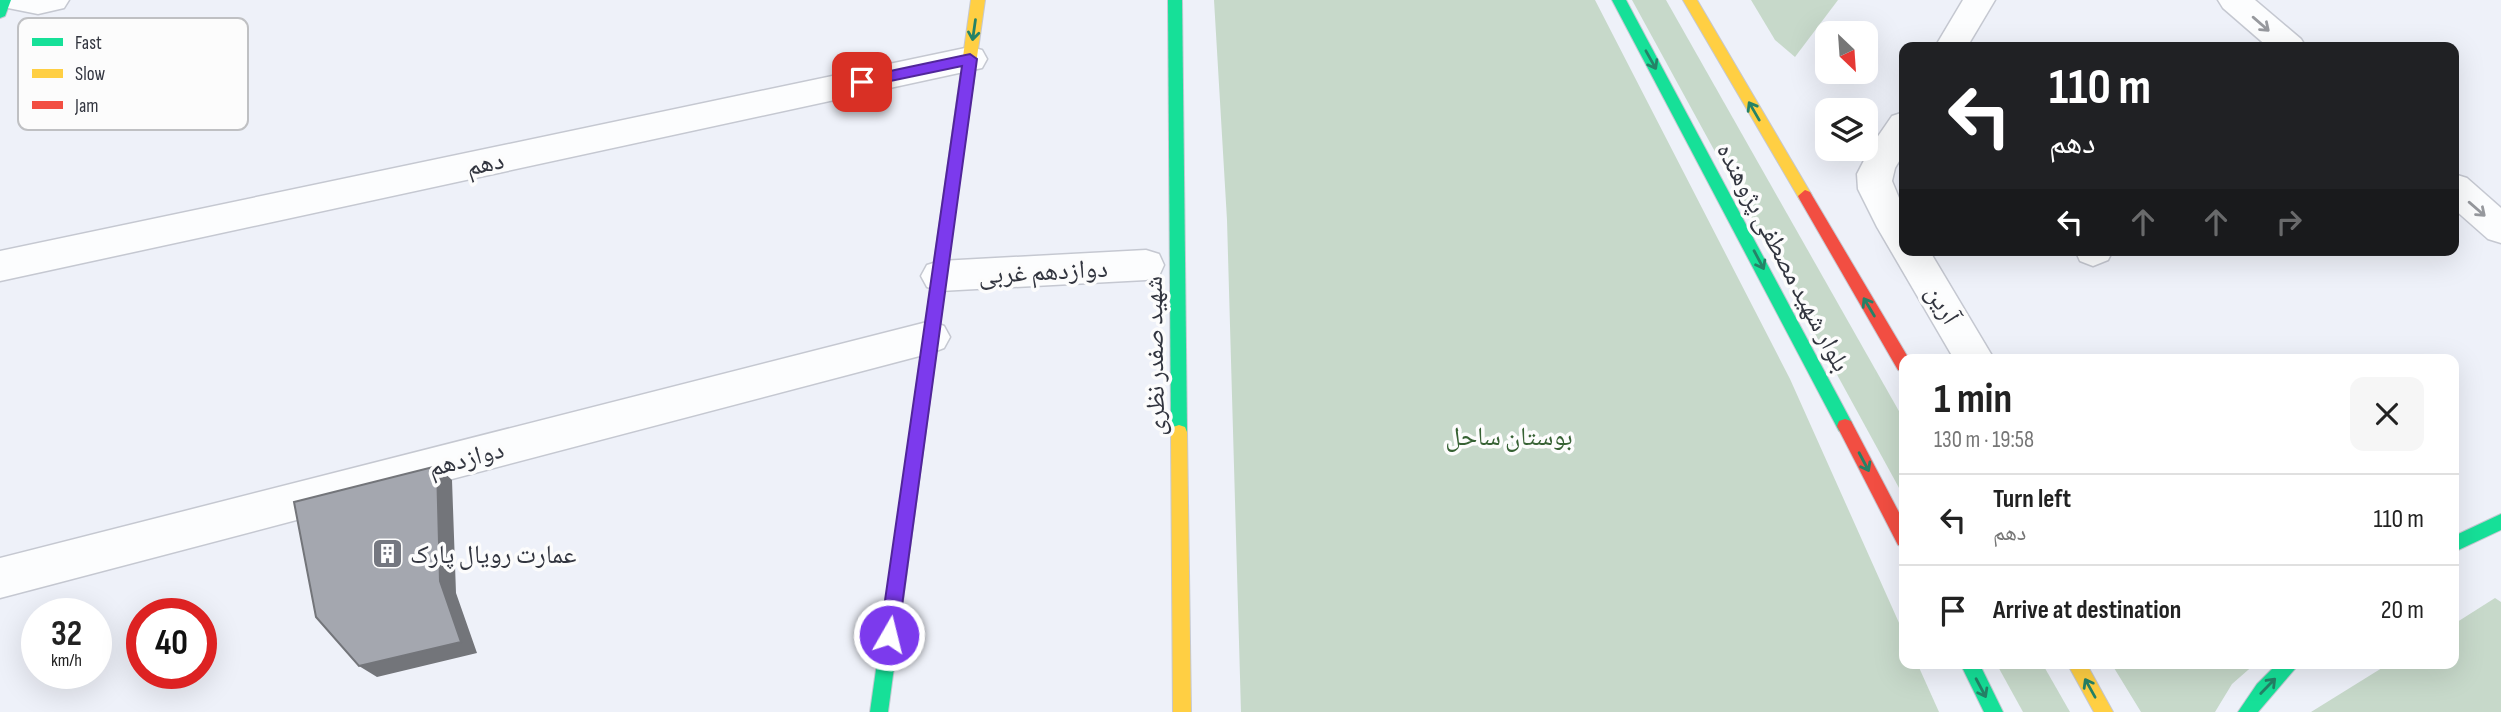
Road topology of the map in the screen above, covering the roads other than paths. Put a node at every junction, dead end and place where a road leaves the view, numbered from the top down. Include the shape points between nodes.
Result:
1 (4, 0) edge
2 (19, 0) edge
3 (53, 0) edge
4 (978, 0) edge
5 (1175, 0) edge
6 (1619, 0) edge
7 (1690, 0) edge
8 (1979, 0) edge
9 (2234, 0) edge
10 (0, 13) edge
11 (1954, 42) edge
12 (2283, 42) edge
13 (970, 59) junction
14 (1899, 134) edge
15 (2459, 192) edge
16 (2501, 229) edge
17 (1899, 232) edge
18 (1914, 256) edge
19 (1146, 265) dead end
20 (0, 266) edge
21 (940, 276) junction
22 (931, 337) junction
23 (1972, 354) edge
24 (1899, 356) edge
25 (2501, 522) edge
26 (1899, 529) edge
27 (2459, 542) edge
28 (0, 578) edge
29 (1972, 669) edge
30 (2079, 669) edge
31 (2285, 669) edge
32 (879, 712) edge
33 (1182, 712) edge
34 (1994, 712) edge
35 (2104, 712) edge
36 (2247, 712) edge

1 - 10 street
2 - 3 street
4 -> 13 street
5 - 33 street, شهید صفدر نظری
6 -> 26 street, بلوار شهید مصطفی پژوهنده
24 -> 7 street, بلوار شهید مصطفی پژوهنده
8 - 11 street
9 -> 12 street
13 - 20 street, دهم
13 - 21 street
14 - 17 street via 1874,176 1875,187
15 -> 16 street
18 - 23 street, آرین
19 - 21 street, دوازدهم غربی
21 - 22 street
22 - 28 street, دوازدهم
22 - 32 street
25 - 27 street
29 -> 34 street
35 -> 30 street
36 -> 31 street

